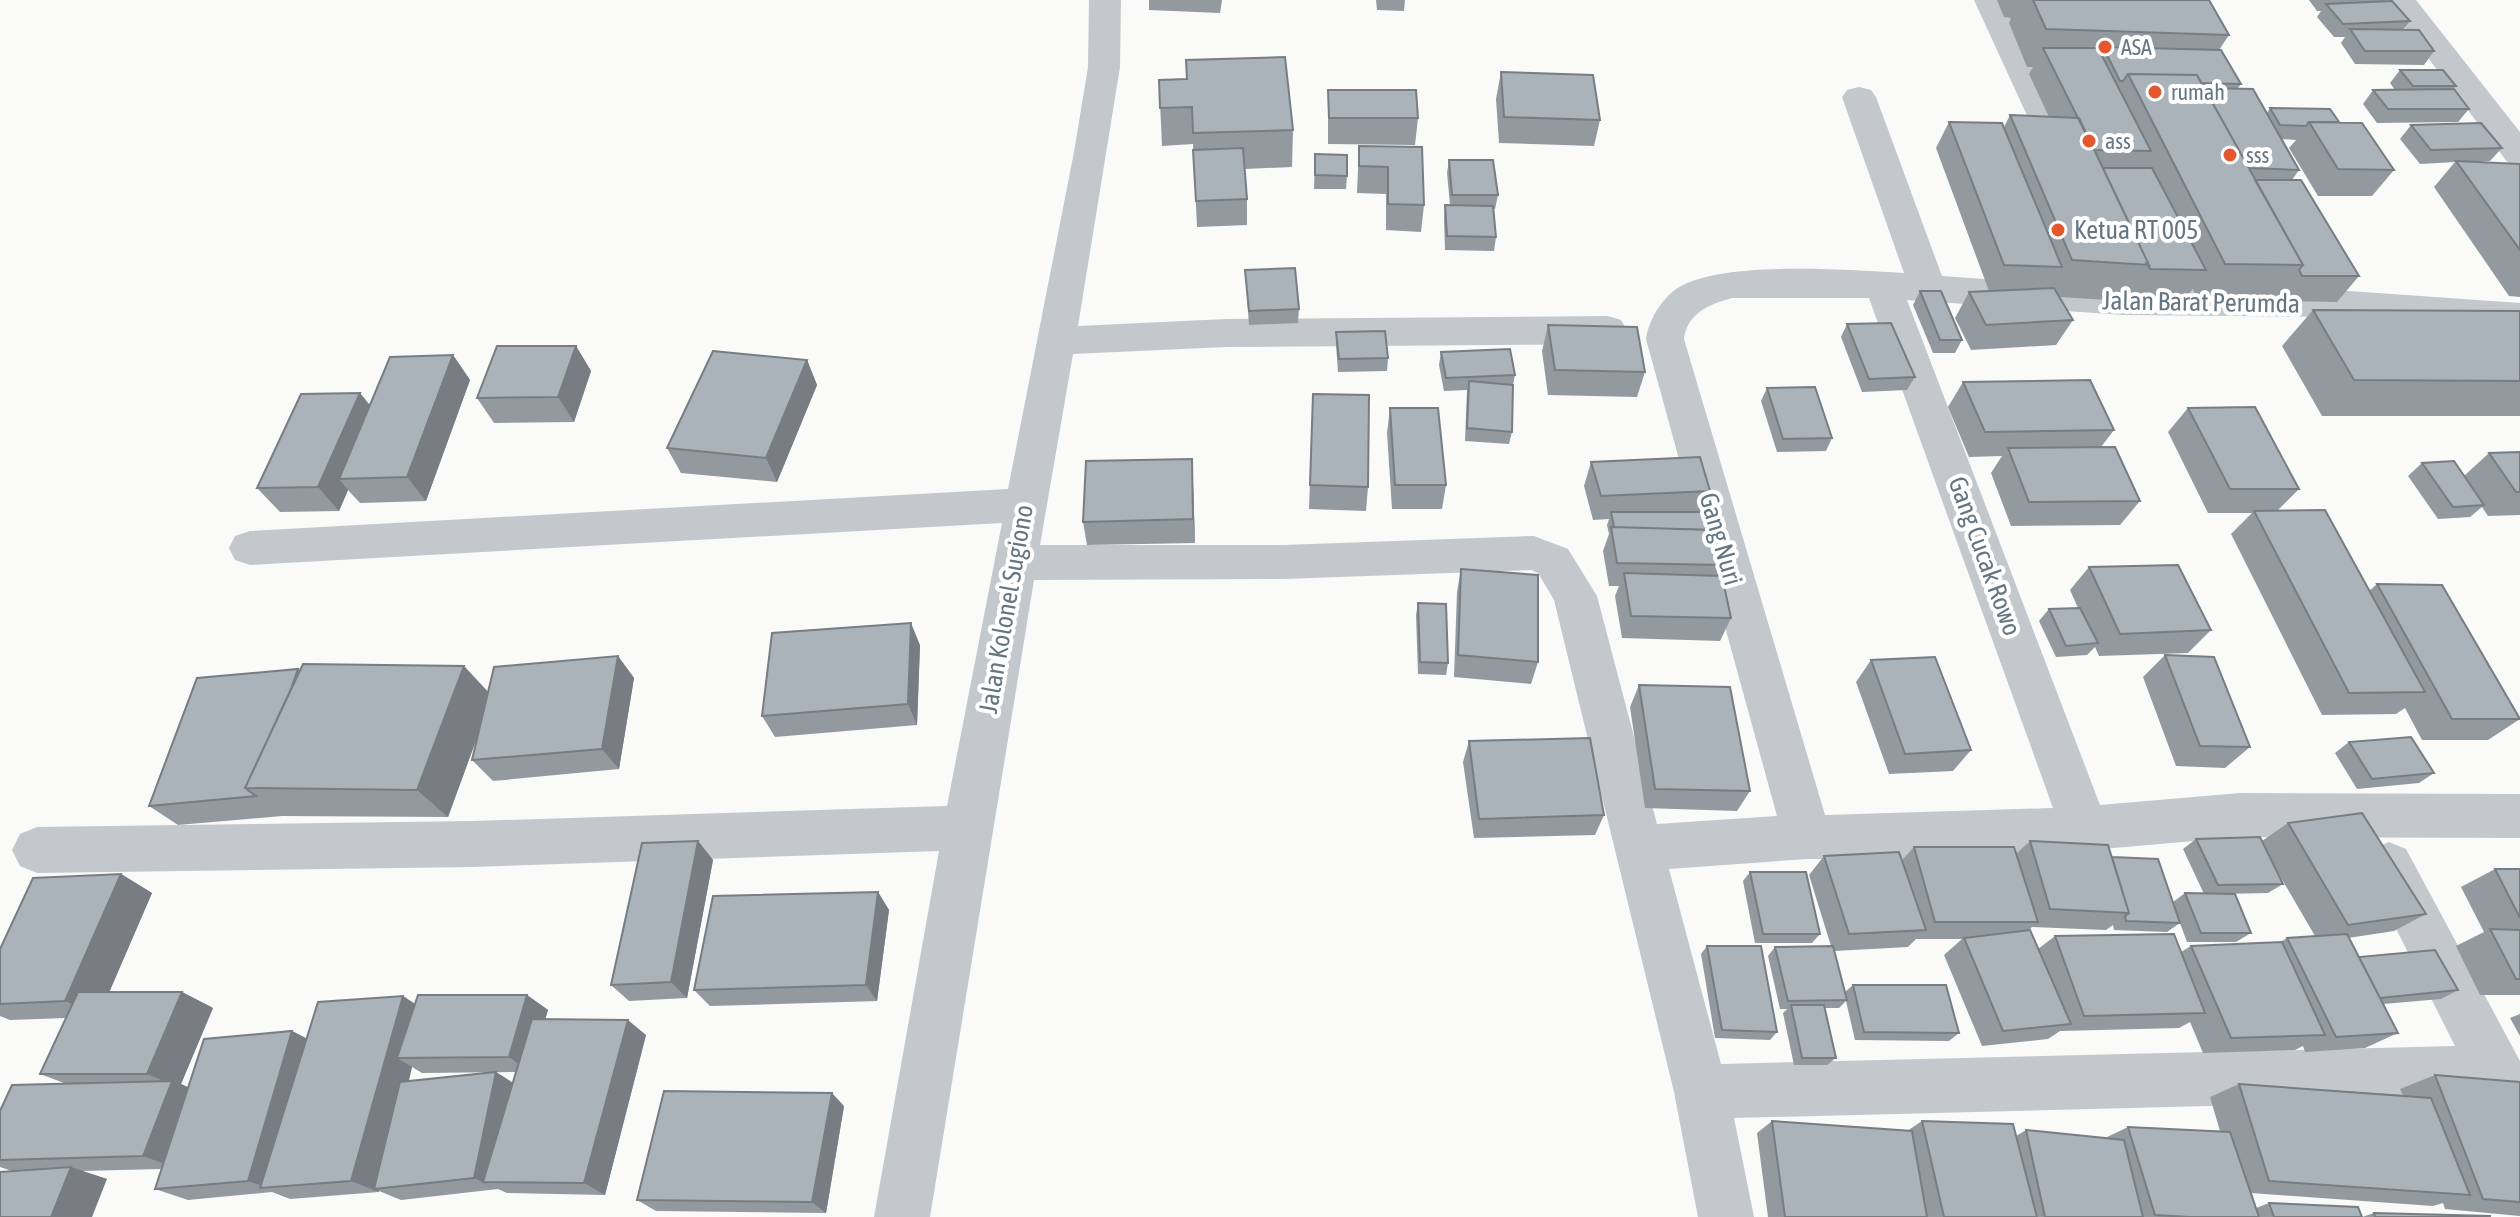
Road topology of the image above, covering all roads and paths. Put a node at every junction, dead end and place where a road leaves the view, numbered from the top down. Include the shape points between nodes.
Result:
1 (1105, 0) edge
2 (1990, 0) edge
3 (2400, 0) edge
4 (1859, 97) dead end
5 (2520, 155) edge
6 (2082, 199) edge
7 (2112, 263) edge
8 (2326, 265) edge
9 (1883, 285) junction
10 (1928, 289) junction
11 (2130, 302) junction
12 (2349, 304) junction
13 (2520, 316) edge
14 (1667, 329) junction
15 (1056, 341) junction
16 (1025, 505) junction
17 (250, 548) dead end
18 (1015, 563) junction
19 (2362, 815) junction
20 (2520, 816) edge
21 (967, 828) junction
22 (2084, 828) junction
23 (1807, 837) junction
24 (1639, 848) junction
25 (37, 850) dead end
26 (1701, 1092) junction
27 (2508, 1094) edge
28 (902, 1217) edge
29 (1726, 1217) edge

1 - 15 street, Jalan Kolonel Sugiono via 1104,67
2 - 6 street
3 - 5 street
4 - 10 street
7 - 11 street
8 - 12 street
9 - 10 street, Jalan Barat Perumda
9 - 14 street via 1710,289 1678,309
9 - 22 street, Gang Cucak Rowo
10 - 11 street, Jalan Barat Perumda
11 - 12 street, Jalan Barat Perumda
12 - 13 street, Jalan Barat Perumda
14 - 15 street via 1226,333
14 - 23 street, Gang Nuri via 1674,375
15 - 16 street, Jalan Kolonel Sugiono
16 - 17 street
16 - 18 street, Jalan Kolonel Sugiono
18 - 21 street, Jalan Kolonel Sugiono
18 - 24 street via 1284,562 1534,553 1553,561 1575,596
19 - 20 street
19 - 22 street via 2240,815
19 - 27 street
21 - 25 street via 473,844
21 - 28 street, Jalan Kolonel Sugiono
22 - 23 street
23 - 24 street
24 - 26 street
26 - 27 street
26 - 29 street

